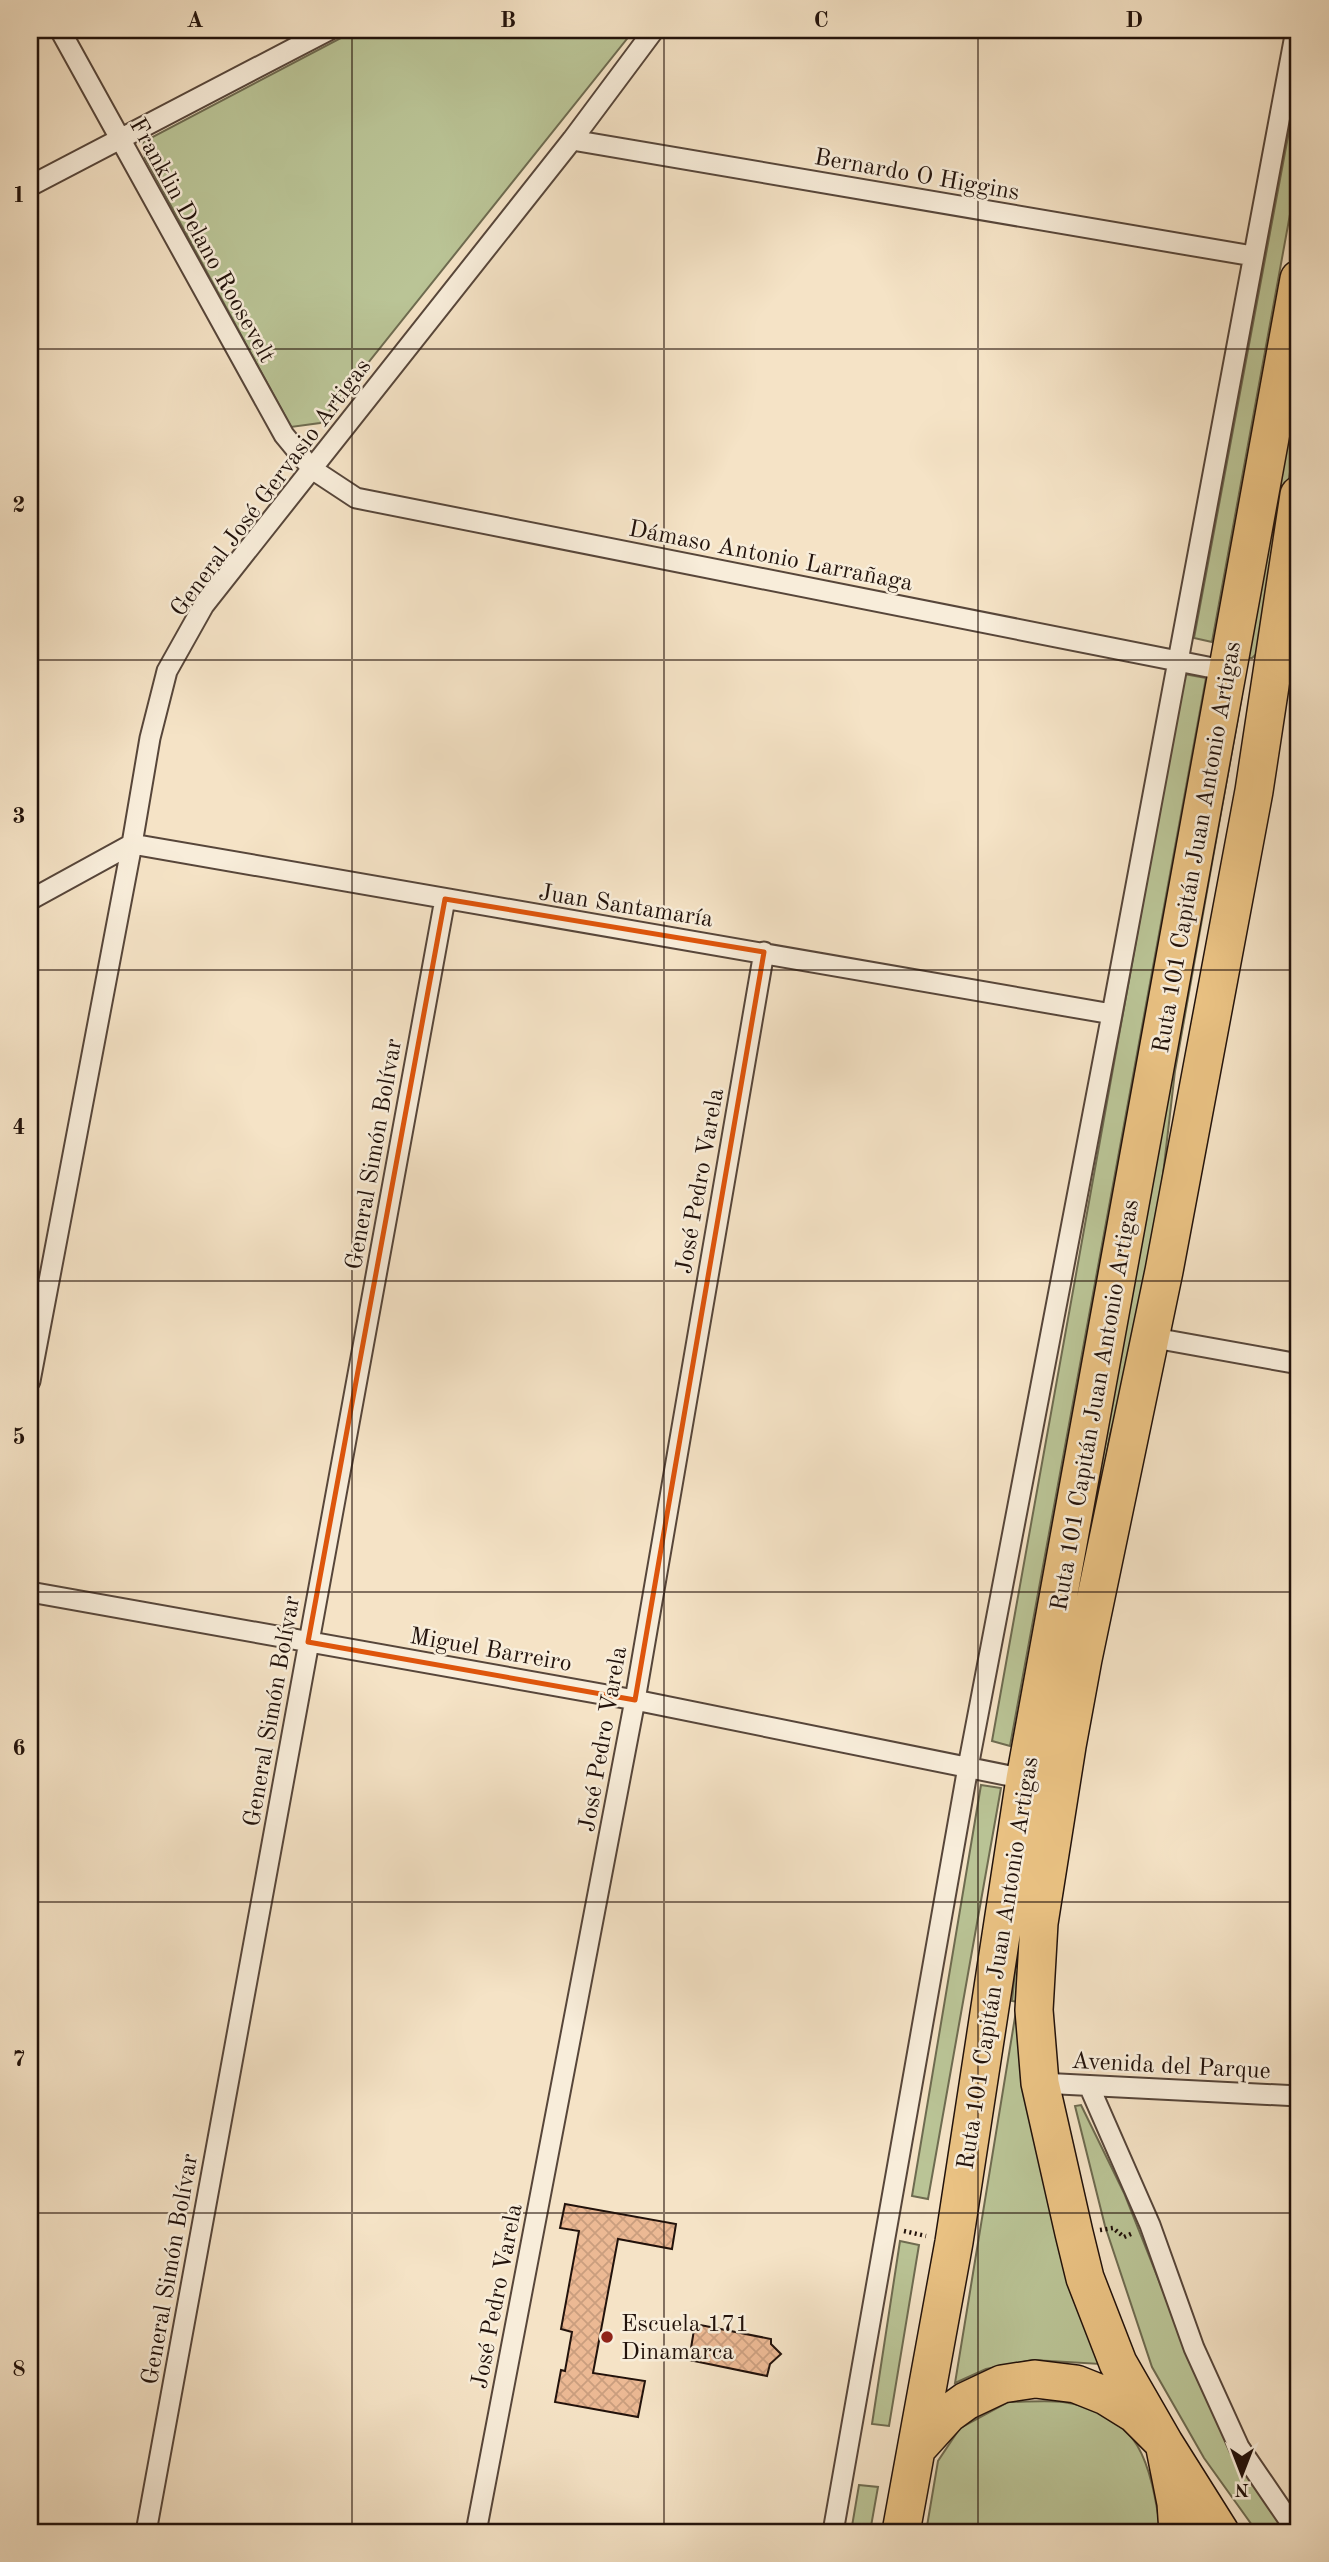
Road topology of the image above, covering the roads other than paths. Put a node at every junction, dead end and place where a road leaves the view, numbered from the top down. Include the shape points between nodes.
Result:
1 (60, 30) edge
2 (329, 30) edge
3 (654, 30) edge
4 (1296, 30) edge
5 (119, 140) junction
6 (572, 140) junction
7 (30, 186) edge
8 (1253, 256) junction
9 (1299, 279) edge
10 (312, 468) junction
11 (1299, 495) edge
12 (1177, 660) junction
13 (1228, 671) junction
14 (132, 844) junction
15 (444, 899) junction
16 (30, 901) edge
17 (764, 952) junction
18 (1112, 1014) junction
19 (1149, 1337) junction
20 (32, 1359) edge
21 (1299, 1364) edge
22 (30, 1381) edge
23 (30, 1592) edge
24 (308, 1642) junction
25 (635, 1700) junction
26 (968, 1767) junction
27 (1025, 1779) junction
28 (1040, 2082) junction
29 (1089, 2086) junction
30 (1299, 2096) edge
31 (1164, 2443) junction
32 (919, 2446) junction
33 (146, 2532) edge
34 (476, 2532) edge
35 (833, 2532) edge
36 (901, 2532) edge
37 (1178, 2532) edge
38 (1220, 2532) edge
39 (1297, 2532) edge

1 - 5 street, Franklin Delano Roosevelt
2 - 5 street
3 - 6 street, General José Gervasio Artigas
4 - 8 street
5 - 7 street
5 - 10 street, Franklin Delano Roosevelt via 284,435
6 - 8 street, Bernardo O Higgins
6 - 10 street, General José Gervasio Artigas
8 - 12 street
9 - 13 highway, Ruta 101 Capitán Juan Antonio Artigas
10 - 12 street, Dámaso Antonio Larrañaga via 356,498
10 - 14 street, General José Gervasio Artigas via 204,605 167,671
11 - 19 highway, Ruta 101 Capitán Juan Antonio Artigas via 1254,791
12 - 13 street, Dámaso Antonio Larrañaga
12 - 18 street
13 - 27 highway, Ruta 101 Capitán Juan Antonio Artigas
14 - 15 street, Juan Santamaría
14 - 16 street
14 - 20 street, General José Gervasio Artigas
15 - 17 street, Juan Santamaría
15 - 24 street, General Simón Bolívar
17 - 18 street, Juan Santamaría
17 - 25 street, José Pedro Varela
18 - 26 street
19 - 21 street
19 - 28 highway, Ruta 101 Capitán Juan Antonio Artigas via 1069,1733 1039,1923 1034,2010
20 - 22 street, General José Gervasio Artigas
23 - 24 street, Miguel Barreiro
24 - 25 street, Miguel Barreiro
24 - 33 street, General Simón Bolívar
25 - 26 street, Miguel Barreiro
25 - 34 street, José Pedro Varela
26 - 27 street, Miguel Barreiro
26 - 35 street
27 - 32 highway, Ruta 101 Capitán Juan Antonio Artigas
28 - 29 street, Avenida del Parque
28 - 31 highway, Ruta 101 Capitán Juan Antonio Artigas via 1085,2278 1118,2363
29 - 30 street, Avenida del Parque
29 - 39 street via 1150,2225 1194,2348 1239,2447
31 - 32 highway via 1135,2414 1106,2396 1076,2384 1035,2379 1002,2384 966,2401
31 - 37 highway, Ruta 101 Capitán Juan Antonio Artigas
31 - 38 highway
32 - 36 highway, Ruta 101 Capitán Juan Antonio Artigas

